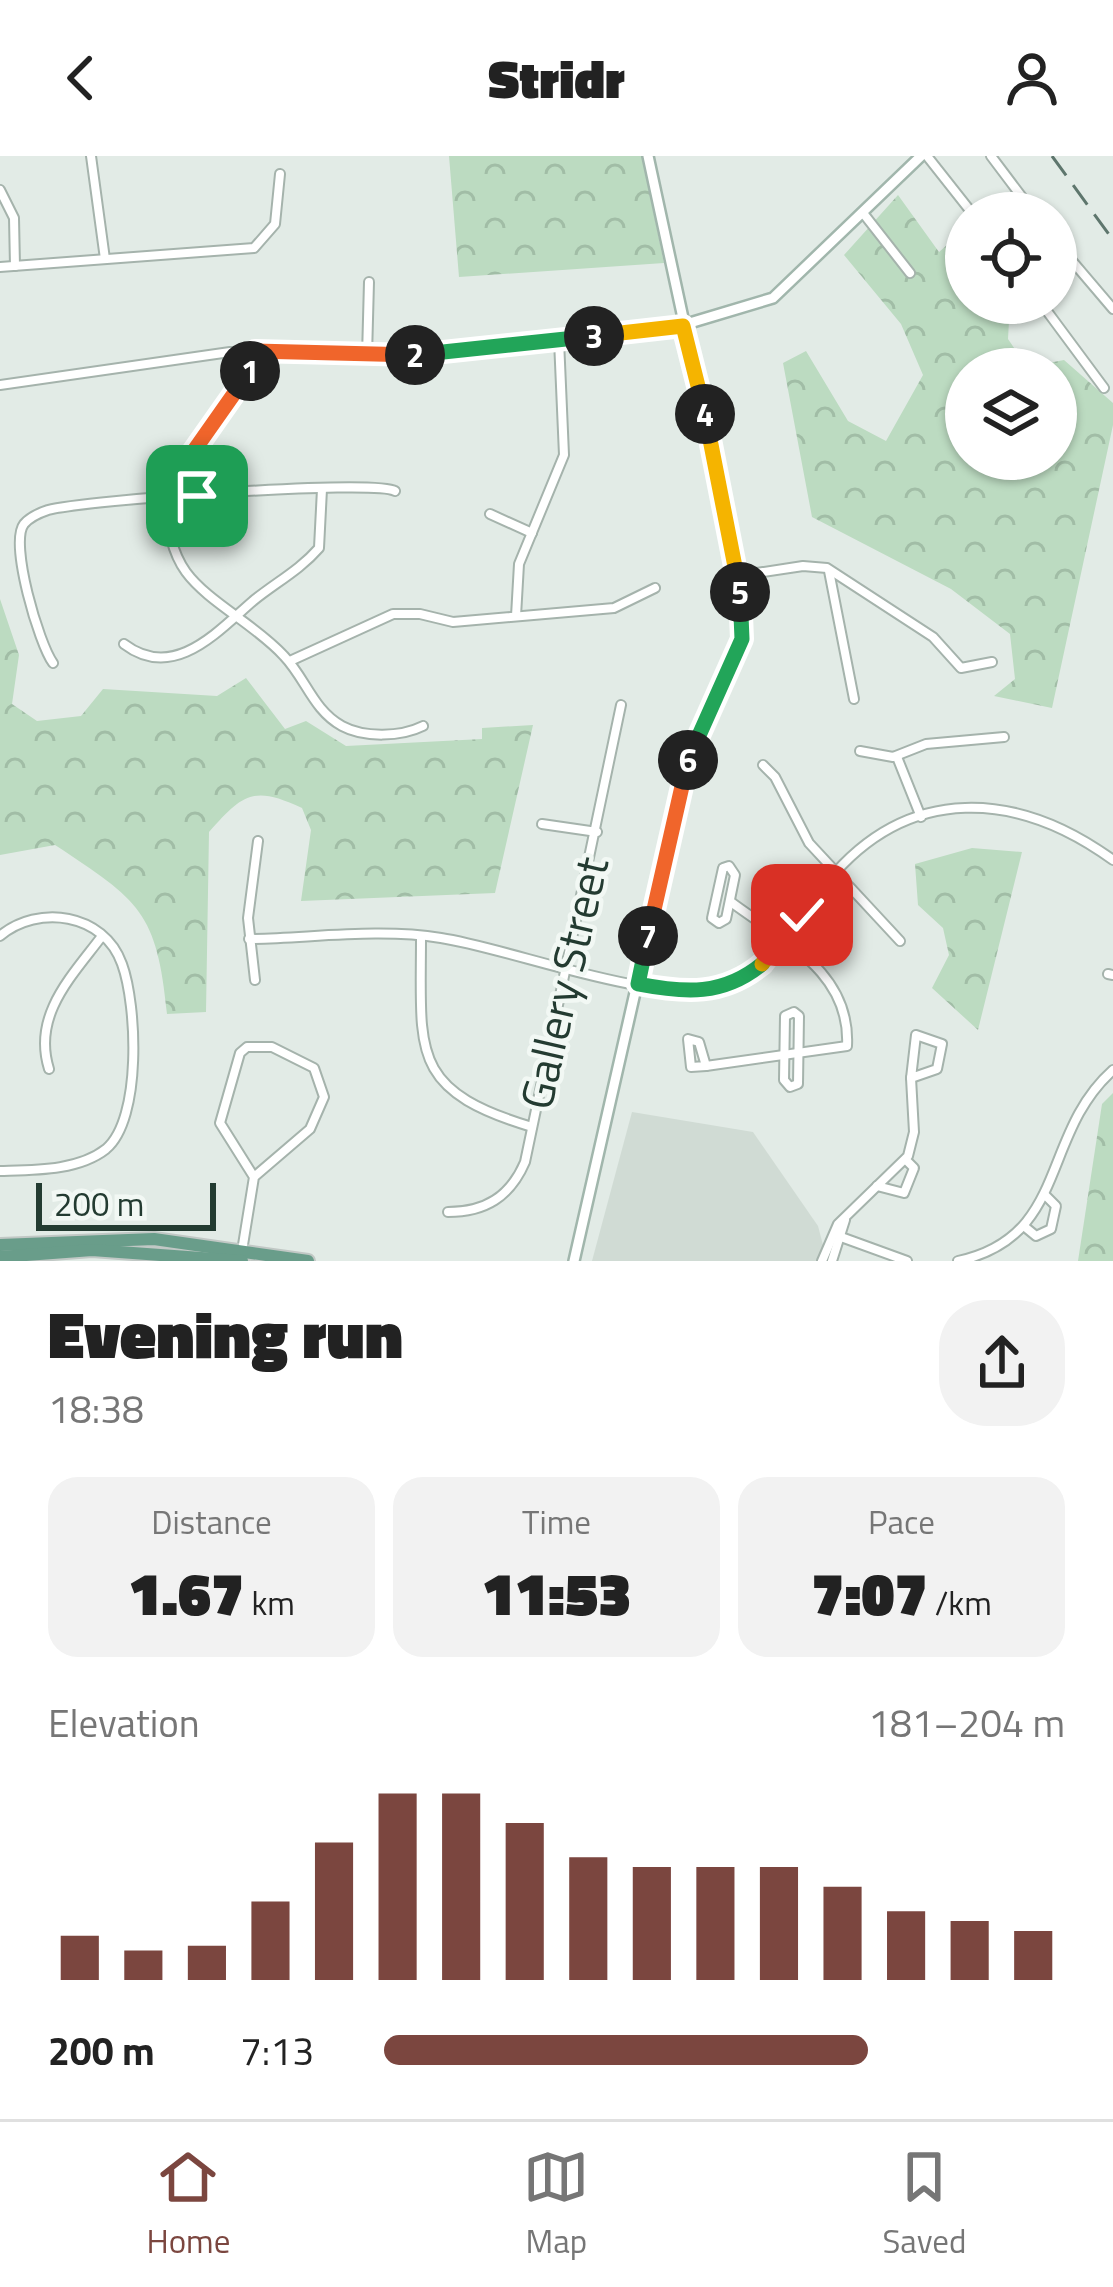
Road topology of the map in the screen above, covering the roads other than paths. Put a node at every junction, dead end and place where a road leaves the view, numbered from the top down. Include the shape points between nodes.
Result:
1 (92, 156) edge
2 (648, 156) edge
3 (924, 156) edge
4 (991, 156) edge
5 (280, 174) dead end
6 (0, 190) edge
7 (954, 192) edge
8 (1018, 192) edge
9 (863, 213) junction
10 (105, 259) junction
11 (15, 266) junction
12 (0, 267) edge
13 (1077, 267) edge
14 (910, 274) dead end
15 (369, 282) dead end
16 (1113, 309) edge
17 (1057, 324) edge
18 (683, 326) junction
19 (559, 340) junction
20 (255, 351) junction
21 (367, 356) junction
22 (0, 385) edge
23 (1104, 388) dead end
24 (322, 489) junction
25 (394, 491) dead end
26 (168, 499) junction
27 (490, 514) dead end
28 (532, 532) junction
29 (829, 569) junction
30 (737, 576) junction
31 (655, 588) dead end
32 (241, 614) junction
33 (515, 616) junction
34 (124, 644) dead end
35 (290, 662) junction
36 (992, 662) dead end
37 (53, 663) dead end
38 (854, 699) dead end
39 (621, 706) dead end
40 (423, 726) dead end
41 (1004, 737) dead end
42 (860, 752) dead end
43 (896, 756) junction
44 (763, 765) dead end
45 (920, 817) junction
46 (542, 824) dead end
47 (597, 832) junction
48 (258, 841) dead end
49 (1113, 860) edge
50 (836, 873) junction
51 (731, 902) junction
52 (0, 936) edge
53 (102, 936) junction
54 (421, 937) junction
55 (249, 939) junction
56 (783, 941) junction
57 (900, 941) dead end
58 (567, 967) junction
59 (255, 980) dead end
60 (638, 984) junction
61 (799, 1049) junction
62 (784, 1051) junction
63 (706, 1066) dead end
64 (49, 1069) dead end
65 (1113, 1070) edge
66 (910, 1078) junction
67 (532, 1127) junction
68 (906, 1160) junction
69 (0, 1171) edge
70 (254, 1178) junction
71 (876, 1186) junction
72 (1046, 1196) junction
73 (448, 1212) dead end
74 (845, 1220) junction
75 (1025, 1227) junction
76 (842, 1238) junction
77 (0, 1244) edge
78 (999, 1255) edge
79 (242, 1256) edge
80 (0, 1257) edge
81 (308, 1261) edge
82 (574, 1261) edge
83 (822, 1261) edge
84 (832, 1261) edge
85 (907, 1261) edge
86 (958, 1261) edge

1 - 10 street
2 - 18 street
3 - 7 street
3 - 9 street
4 - 8 street
5 - 10 street via 275,224 254,248
6 - 11 street via 14,218
9 - 14 street
9 - 18 street via 768,302
10 - 11 street
11 - 12 street
13 - 16 street
15 - 21 street
17 - 23 street
18 - 19 street
18 - 30 street
19 - 21 street
19 - 28 street via 564,455
20 - 21 street
20 - 22 street
20 - 26 street
24 - 25 street
24 - 26 street
24 - 32 street via 319,548
26 - 32 street via 183,567
26 - 37 street via 57,508 24,525 18,559
27 - 28 street
28 - 33 street via 518,568
29 - 30 street
29 - 36 street via 933,637 961,668
29 - 38 street
30 - 60 street via 742,639 686,764
31 - 33 street via 620,608
32 - 34 street via 183,653 144,654
32 - 35 street
33 - 35 street via 454,622 393,614
35 - 40 street via 314,701 345,728 386,734
39 - 47 street, Gallery Street
41 - 43 street via 926,744
42 - 43 street
43 - 45 street
44 - 50 street via 803,836
45 - 49 street via 964,806 1013,809
45 - 50 street
46 - 47 street
47 - 58 street, Gallery Street
48 - 55 street
50 - 56 street
50 - 57 street
51 - 51 street via 726,919 715,922 725,866 735,874
51 - 56 street
52 - 53 street via 48,916 81,921
53 - 64 street via 50,1010
53 - 69 street via 126,982 126,1122 84,1161
54 - 55 street
54 - 58 street
54 - 67 street via 423,1041 442,1084 472,1107
55 - 59 street
56 - 60 street via 724,987 693,992
56 - 61 street via 837,988 845,1008 847,1047
58 - 60 street
58 - 67 street, Gallery Street
60 - 82 street
61 - 62 street
61 - 62 street via 799,1016 790,1012
61 - 62 street via 798,1084 790,1088
62 - 63 street
65 - 72 street via 1071,1123
66 - 66 street via 937,1069 941,1042 914,1037
66 - 68 street via 914,1139
67 - 73 street, Gallery Street via 525,1162 506,1194
68 - 71 street
68 - 71 street via 914,1168 904,1193
70 - 70 street via 310,1129 324,1097 314,1068 262,1046 240,1053 220,1126
70 - 79 street
71 - 74 street
72 - 75 street
72 - 75 street via 1056,1206 1051,1228 1036,1236
74 - 76 street
74 - 83 street
75 - 78 street
76 - 84 street
76 - 85 street
77 - 79 main road via 154,1239
78 - 86 street
79 - 80 main road via 92,1250
79 - 81 main road

